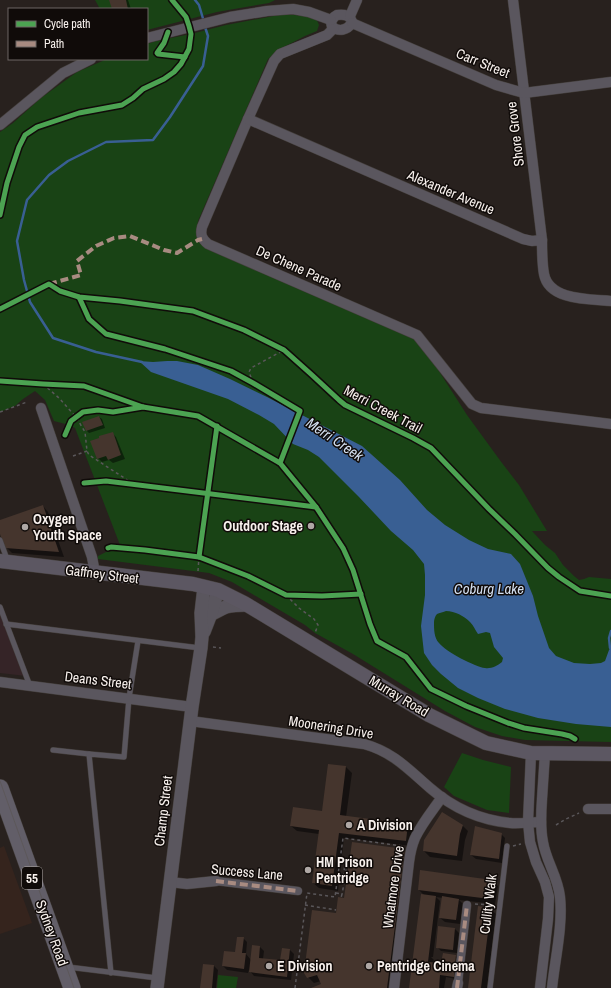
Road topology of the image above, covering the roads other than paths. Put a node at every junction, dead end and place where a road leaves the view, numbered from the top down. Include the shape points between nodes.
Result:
1 (287, 0) edge
2 (357, 0) edge
3 (513, 0) edge
4 (294, 9) junction
5 (351, 20) junction
6 (333, 24) junction
7 (148, 38) edge
8 (88, 60) edge
9 (611, 82) edge
10 (524, 93) junction
11 (248, 120) junction
12 (0, 125) edge
13 (542, 240) junction
14 (611, 302) edge
15 (41, 408) dead end
16 (611, 424) edge
17 (0, 540) edge
18 (4, 562) edge
19 (95, 573) junction
20 (204, 587) junction
21 (218, 590) junction
22 (248, 605) junction
23 (0, 606) edge
24 (211, 614) junction
25 (6, 624) junction
26 (138, 641) junction
27 (205, 644) junction
28 (0, 682) edge
29 (30, 686) junction
30 (129, 698) junction
31 (192, 707) junction
32 (190, 722) junction
33 (53, 750) dead end
34 (538, 753) junction
35 (89, 754) junction
36 (611, 754) edge
37 (1, 794) edge
38 (442, 798) junction
39 (588, 809) road end
40 (611, 809) edge
41 (528, 822) junction
42 (541, 822) junction
43 (507, 846) road end
44 (216, 881) joint
45 (170, 882) junction
46 (298, 891) dead end
47 (467, 906) dead end
48 (64, 967) junction
49 (111, 973) junction
50 (158, 983) edge
51 (458, 985) edge
52 (72, 988) edge
53 (394, 988) edge
54 (490, 988) edge
55 (540, 988) edge
56 (552, 988) edge

1 - 4 street
2 - 5 street
3 - 10 street, Shore Grove
4 - 6 street via 309,12
4 - 7 street via 230,17
5 - 6 street via 341,15 334,17
5 - 6 street via 344,29 337,30
5 - 10 street, Carr Street via 496,85
6 - 11 street, De Chene Parade via 328,35 280,54 274,61
8 - 12 street via 63,72
9 - 10 street, Carr Street
10 - 13 street, Shore Grove
11 - 13 street, Alexander Avenue via 523,239
11 - 16 street, De Chene Parade via 202,227 202,239 208,244 417,335 472,404 481,408
13 - 14 street via 544,275 553,288 572,298
15 - 19 street via 92,557
17 - 18 lane
18 - 19 main road, Gaffney Street
19 - 20 main road, Gaffney Street
20 - 21 main road, Murray Road
20 - 27 street, Champ Street via 201,613
21 - 22 main road, Murray Road
21 - 24 street, Champ Street
22 - 24 street via 228,607
22 - 34 main road, Murray Road via 429,715 486,743
23 - 25 lane
24 - 27 street, Champ Street
25 - 26 lane
25 - 29 lane
26 - 27 lane
26 - 30 lane
27 - 31 street, Champ Street
28 - 29 street, Deans Street
29 - 30 street, Deans Street
30 - 31 street, Deans Street
30 - 35 lane via 124,757
31 - 32 street, Champ Street
32 - 38 street, Moonering Drive via 375,747 395,758
32 - 45 street, Champ Street
33 - 35 lane
34 - 36 main road, Murray Road
34 - 41 street
34 - 42 street
35 - 49 lane
37 - 48 highway, Sydney Road / 55
38 - 41 street, Moonering Drive via 473,815 503,822
38 - 53 street, Whatmore Drive via 414,839 401,902
39 - 40 street
41 - 42 street, Moonering Drive
41 - 55 street via 530,842 549,897
42 - 56 street via 542,841 556,878 560,898 560,921
43 - 54 lane, Cullity Walk
44 - 45 street, Success Lane via 187,884
44 - 46 street, Success Lane
45 - 50 street, Champ Street
47 - 51 street
48 - 49 lane
48 - 52 highway, Sydney Road / 55
49 - 50 lane

